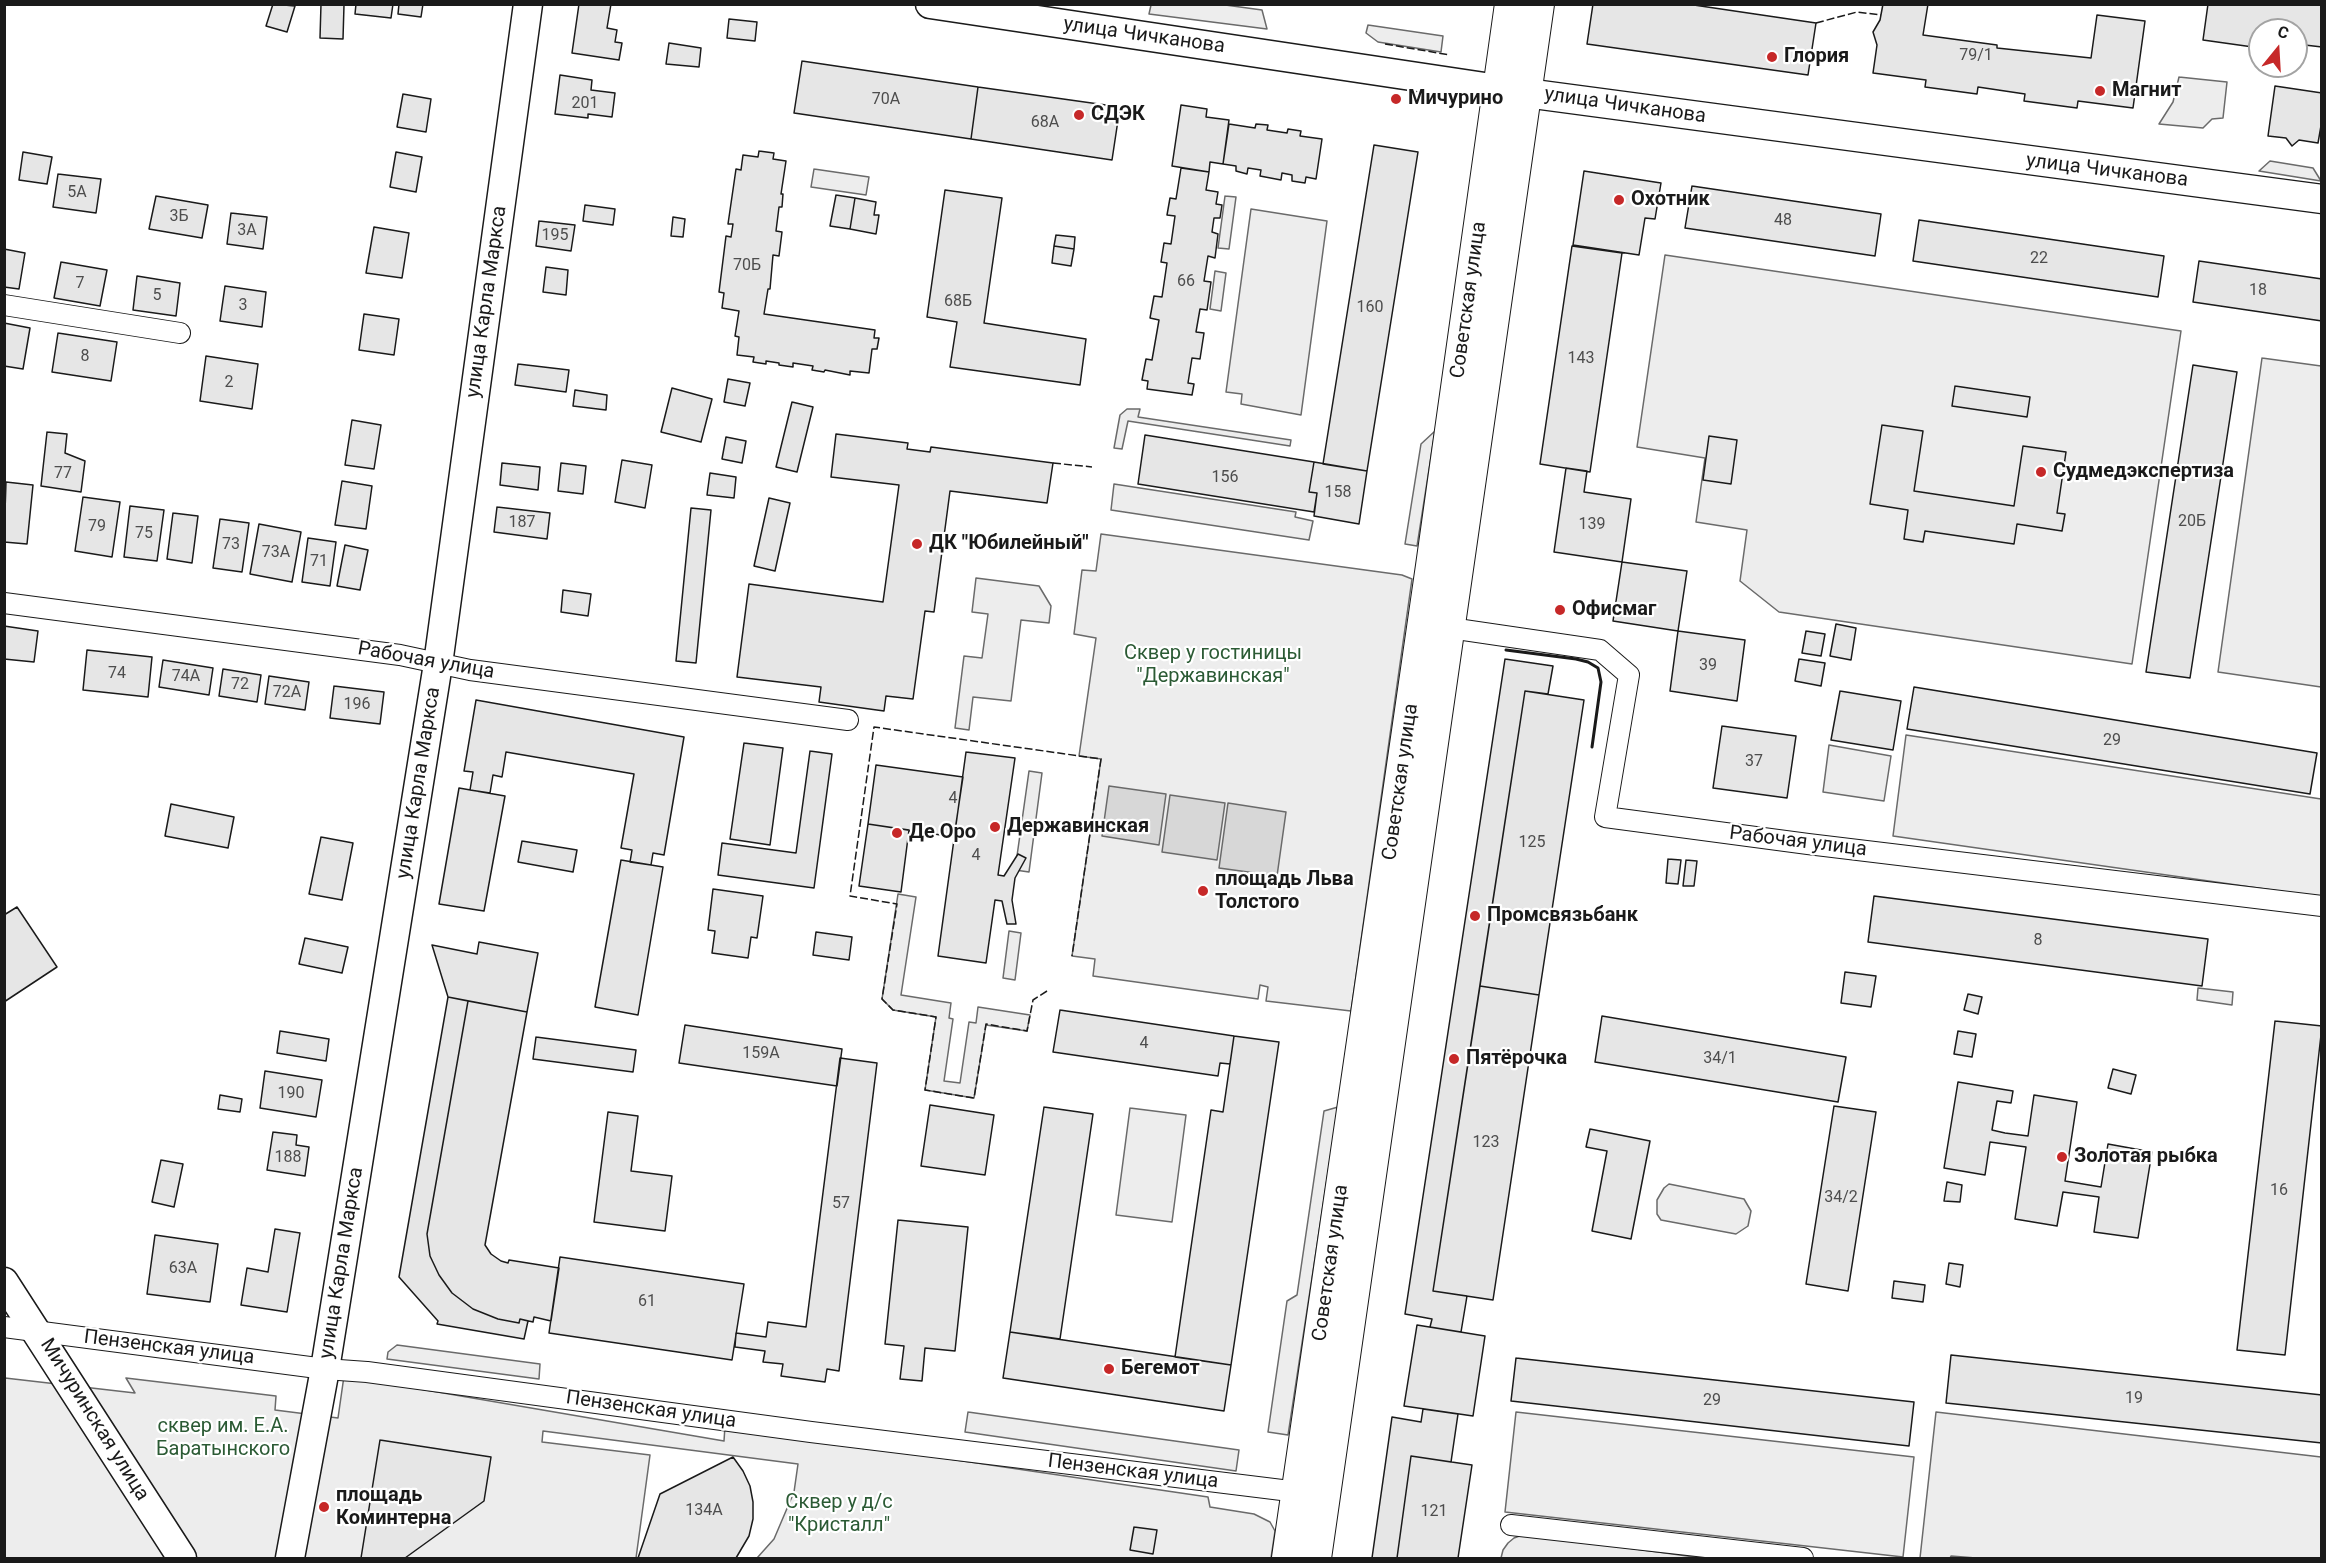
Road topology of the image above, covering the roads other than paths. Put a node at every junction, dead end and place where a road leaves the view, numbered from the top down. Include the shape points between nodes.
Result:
1 (528, 4) edge
2 (930, 4) edge
3 (1510, 4) edge
4 (1538, 4) edge
5 (1512, 91) junction
6 (2322, 199) edge
7 (4, 305) edge
8 (180, 333) dead end
9 (4, 603) edge
10 (1450, 628) junction
11 (438, 664) junction
12 (848, 720) dead end
13 (2322, 906) edge
14 (4, 1282) edge
15 (4, 1327) edge
16 (37, 1331) junction
17 (326, 1369) junction
18 (1311, 1494) junction
19 (1511, 1525) dead end
20 (182, 1558) edge
21 (290, 1558) edge
22 (1288, 1558) edge
23 (1316, 1558) edge
24 (1803, 1558) edge

1 - 11 main road, улица Карла Маркса
2 - 5 main road, улица Чичканова
3 - 5 main road, Советская улица
4 - 5 main road
5 - 6 main road, улица Чичканова
5 - 10 main road
5 - 18 main road, Советская улица via 1432,566
7 - 8 street
9 - 11 street, Рабочая улица via 400,655
10 - 13 street, Рабочая улица via 1600,650 1629,675 1605,817
10 - 18 main road
11 - 12 street, Рабочая улица
11 - 17 main road, улица Карла Маркса
14 - 16 main road, Мичуринская улица
15 - 16 street, Пензенская улица
16 - 17 street, Пензенская улица
16 - 20 main road, Мичуринская улица
17 - 18 street, Пензенская улица
17 - 21 main road, улица Карла Маркса
18 - 22 main road, Советская улица
18 - 23 main road
19 - 24 street

